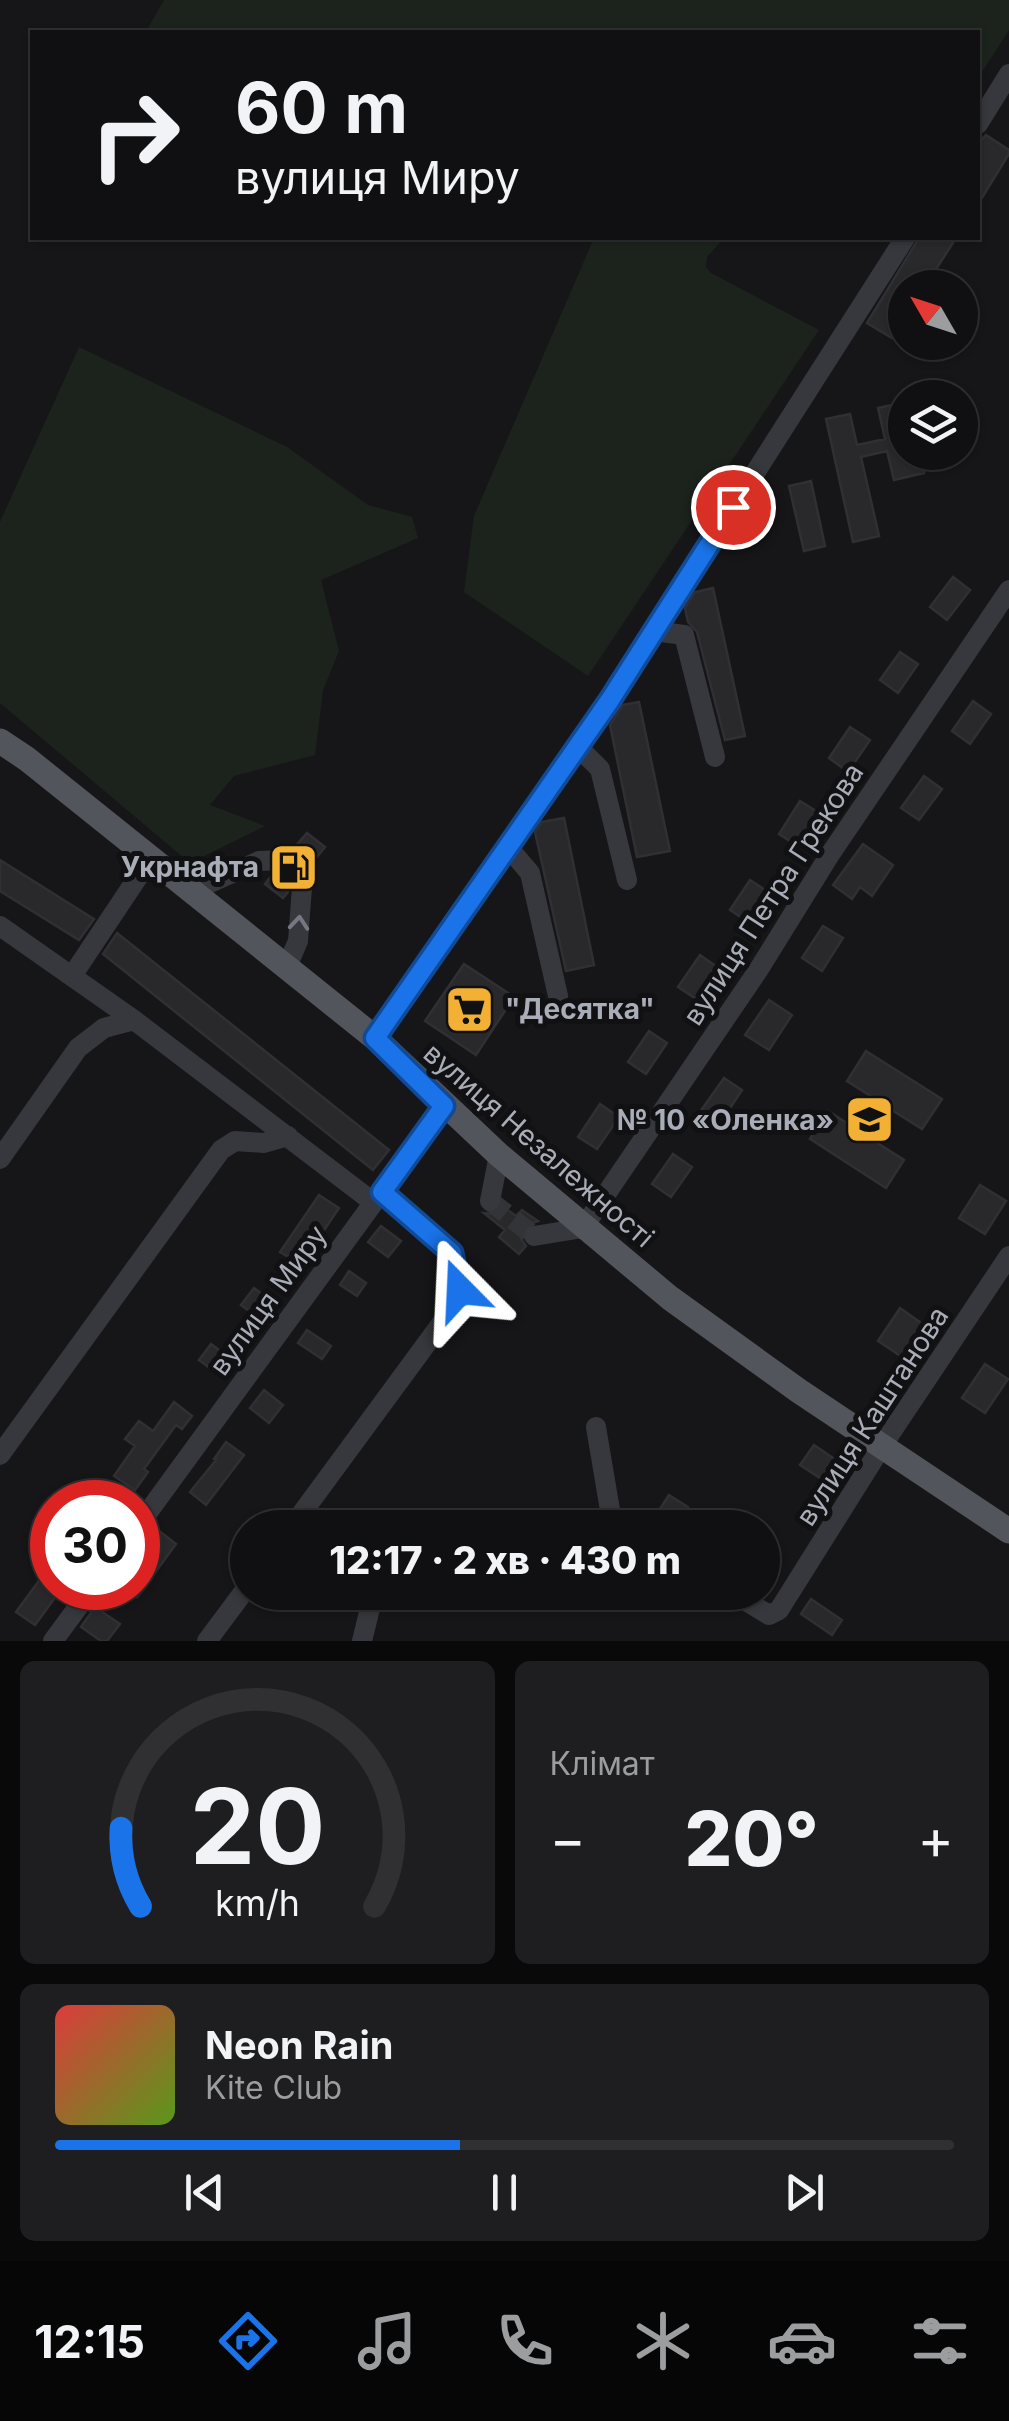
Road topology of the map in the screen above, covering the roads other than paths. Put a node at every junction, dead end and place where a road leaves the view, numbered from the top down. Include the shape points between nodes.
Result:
1 (1007, 82) edge
2 (980, 121) edge
3 (904, 240) edge
4 (1009, 590) edge
5 (654, 631) junction
6 (0, 742) edge
7 (577, 746) junction
8 (714, 758) dead end
9 (507, 846) junction
10 (150, 859) junction
11 (285, 860) dead end
12 (303, 874) dead end
13 (627, 880) dead end
14 (185, 887) junction
15 (4, 932) edge
16 (286, 969) junction
17 (72, 976) junction
18 (558, 996) dead end
19 (134, 1020) junction
20 (375, 1038) junction
21 (444, 1106) junction
22 (288, 1136) junction
23 (498, 1155) junction
24 (0, 1160) edge
25 (378, 1197) junction
26 (490, 1201) dead end
27 (582, 1228) junction
28 (534, 1236) dead end
29 (1009, 1256) edge
30 (596, 1426) dead end
31 (882, 1446) junction
32 (0, 1454) edge
33 (160, 1496) edge
34 (304, 1510) edge
35 (610, 1510) edge
36 (1009, 1531) edge
37 (76, 1610) edge
38 (230, 1610) edge
39 (370, 1610) edge
40 (780, 1610) edge
41 (53, 1641) edge
42 (207, 1641) edge
43 (362, 1641) edge

1 - 2 street
3 - 5 street
4 - 27 street, вулиця Петра Грекова
5 - 7 street
5 - 8 street via 684,634
6 - 10 main road, вулиця Незалежності
7 - 9 street
7 - 13 street via 600,768
9 - 18 street via 530,873
9 - 20 street
10 - 14 main road, вулиця Незалежності
10 - 17 street
11 - 14 street via 259,861
16 -> 12 street via 298,941
14 - 16 main road, вулиця Незалежності
15 - 17 street
16 - 20 main road, вулиця Незалежності
17 - 19 street
19 - 22 street
19 - 24 street via 104,1028 78,1048
20 - 21 main road, вулиця Незалежності
21 - 23 main road, вулиця Незалежності
21 - 25 street, вулиця Миру
22 - 25 street
22 - 32 street via 234,1141 221,1150
23 - 26 street
23 - 27 main road, вулиця Незалежності
25 - 33 street, вулиця Миру
25 - 34 street via 452,1253 460,1290
27 - 28 street
27 - 31 main road, вулиця Незалежності
29 - 31 street, вулиця Каштанова
30 - 35 street
31 - 36 main road, вулиця Незалежності
31 - 40 street, вулиця Каштанова
37 - 41 street
38 - 42 street
39 - 43 street

